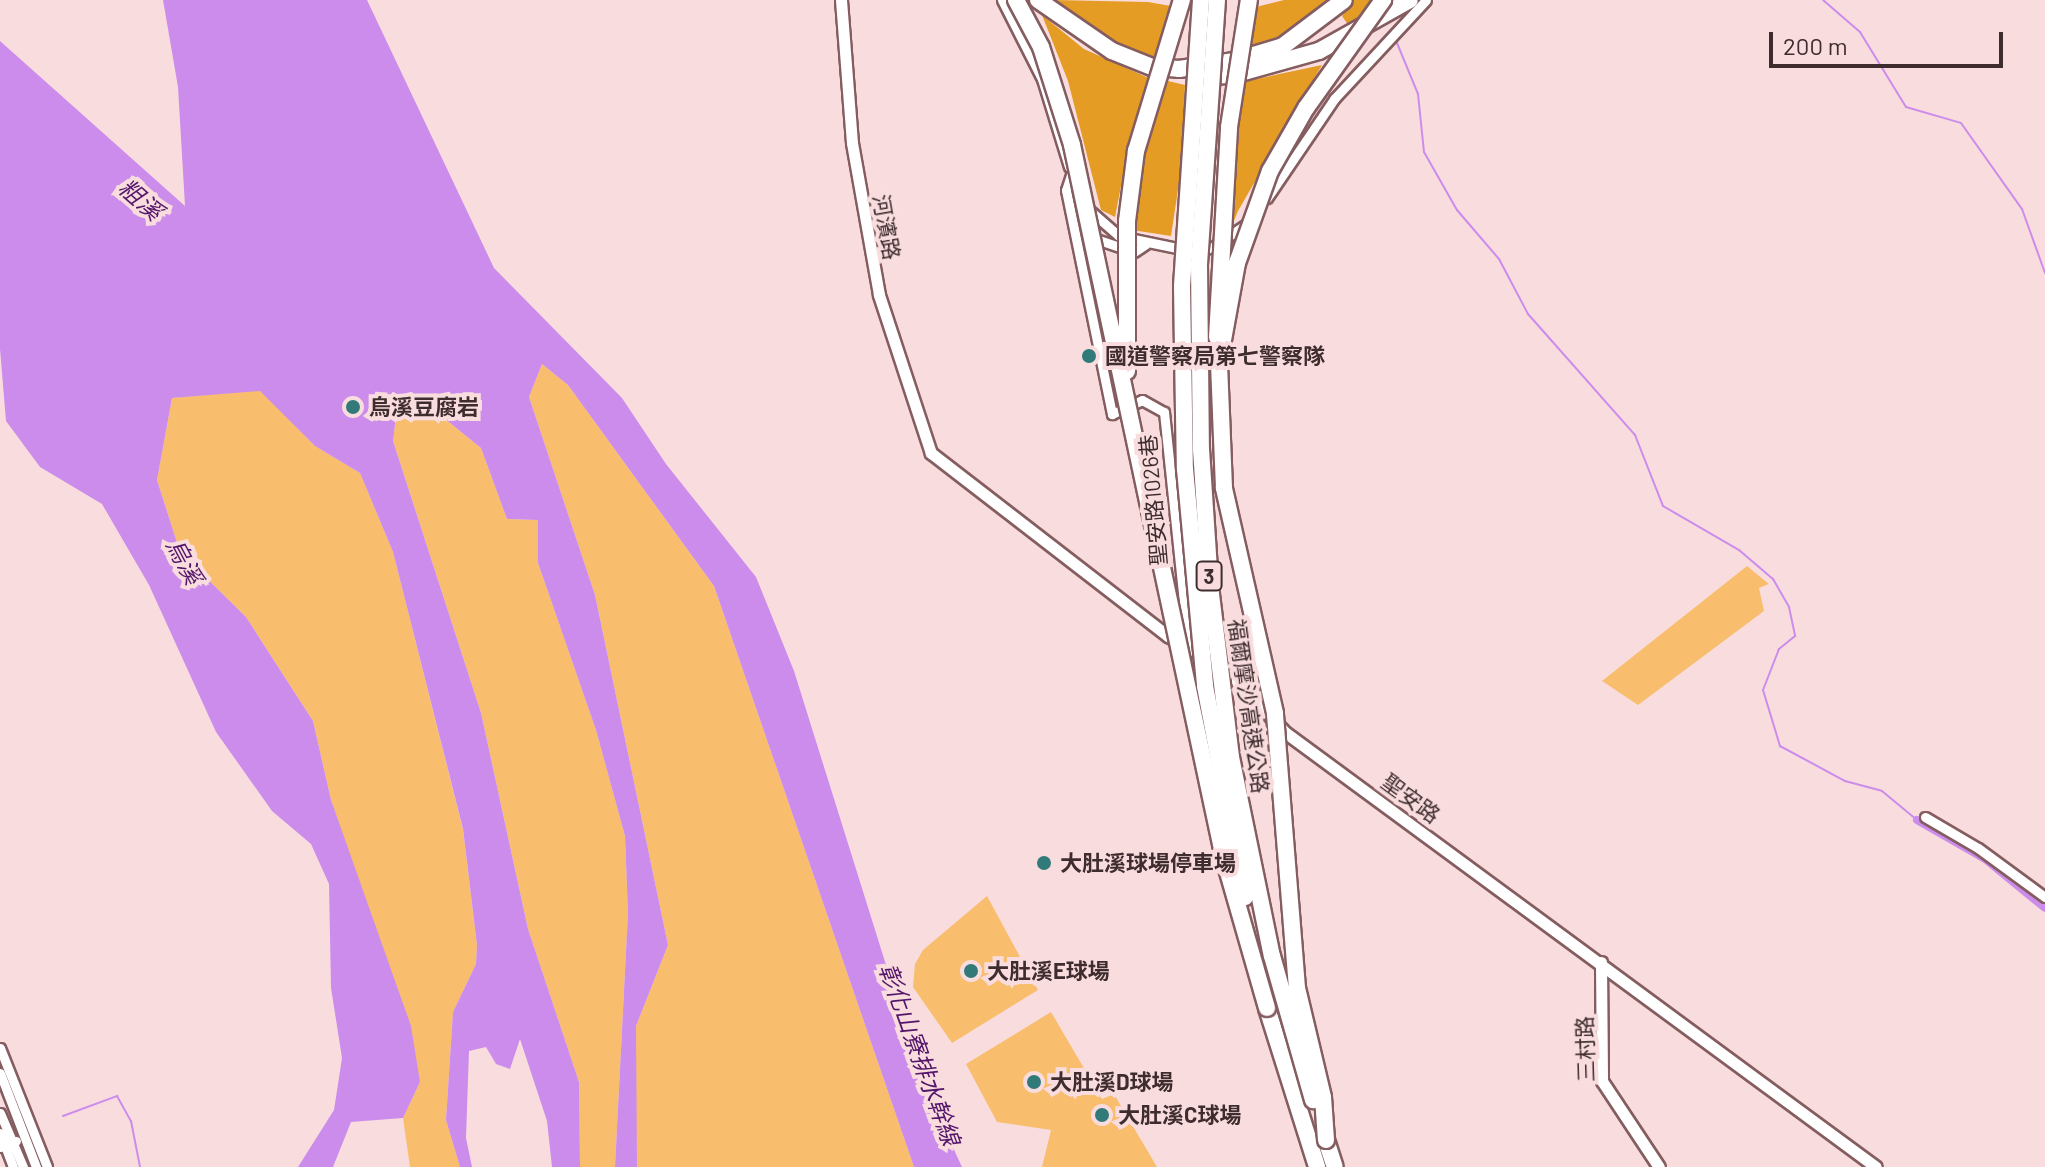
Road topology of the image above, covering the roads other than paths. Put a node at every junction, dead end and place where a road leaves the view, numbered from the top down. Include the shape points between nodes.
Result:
1 (841, 0) edge
2 (1002, 0) edge
3 (1016, 0) edge
4 (1038, 0) edge
5 (1182, 0) edge
6 (1201, 0) edge
7 (1217, 0) edge
8 (1249, 0) edge
9 (1344, 0) edge
10 (1383, 0) edge
11 (1410, 0) edge
12 (1426, 0) edge
13 (1152, 67) junction
14 (1071, 175) junction
15 (1075, 231) junction
16 (1146, 244) junction
17 (1219, 362) junction
18 (1125, 386) junction
19 (931, 453) joint
20 (1189, 649) junction
21 (1925, 817) dead end
22 (2045, 897) edge
23 (1601, 962) junction
24 (1267, 1008) junction
25 (0, 1048) edge
26 (0, 1073) edge
27 (0, 1113) edge
28 (24, 1122) junction
29 (2, 1131) edge
30 (30, 1136) junction
31 (1326, 1140) junction
32 (6, 1145) edge
33 (13, 1167) edge
34 (23, 1167) edge
35 (36, 1167) edge
36 (47, 1167) edge
37 (1317, 1167) edge
38 (1335, 1167) edge
39 (1659, 1167) edge
40 (1876, 1167) edge

1 - 19 street, 河濱路 via 852,143 879,295
2 - 14 street via 1042,79
3 - 18 highway, bridge via 1041,47 1061,107
4 - 13 highway via 1086,37
5 - 18 highway, bridge via 1136,151 1127,221
6 - 24 highway, 福爾摩沙高速公路 / 3, bridge via 1182,286 1188,536 1217,760
7 - 31 highway, 福爾摩沙高速公路 / 3, bridge via 1199,265 1201,449 1210,586 1231,757 1272,956
8 - 17 highway, bridge via 1229,127 1216,313
9 - 13 highway via 1300,35 1264,53 1199,68
10 - 17 highway, bridge via 1306,108 1270,171 1237,263
11 - 13 highway via 1341,43 1262,69 1210,77
12 - 16 street via 1334,99 1239,232 1196,252
14 - 15 street, 聖安路1026巷 via 1066,190
14 - 16 street via 1083,204 1104,226
15 - 16 street via 1134,252
15 - 20 street, 聖安路1026巷 via 1112,414 1142,400 1164,412
17 - 31 highway, bridge via 1224,488 1275,713 1297,988 1323,1097
18 - 24 highway, bridge via 1224,858
19 - 20 street, 聖安路
20 - 23 street, 聖安路 via 1243,684 1286,733
21 - 22 street
23 - 39 street, 三村路 via 1602,1081
23 - 40 street, 聖安路
24 - 37 highway, 福爾摩沙高速公路 / 3
25 - 28 street
26 - 28 street
27 - 29 street
28 - 29 street
28 - 30 street
29 - 32 street
30 - 32 street
30 - 35 street
30 - 36 street
31 - 38 highway, 福爾摩沙高速公路 / 3
32 - 33 street
32 - 34 street

